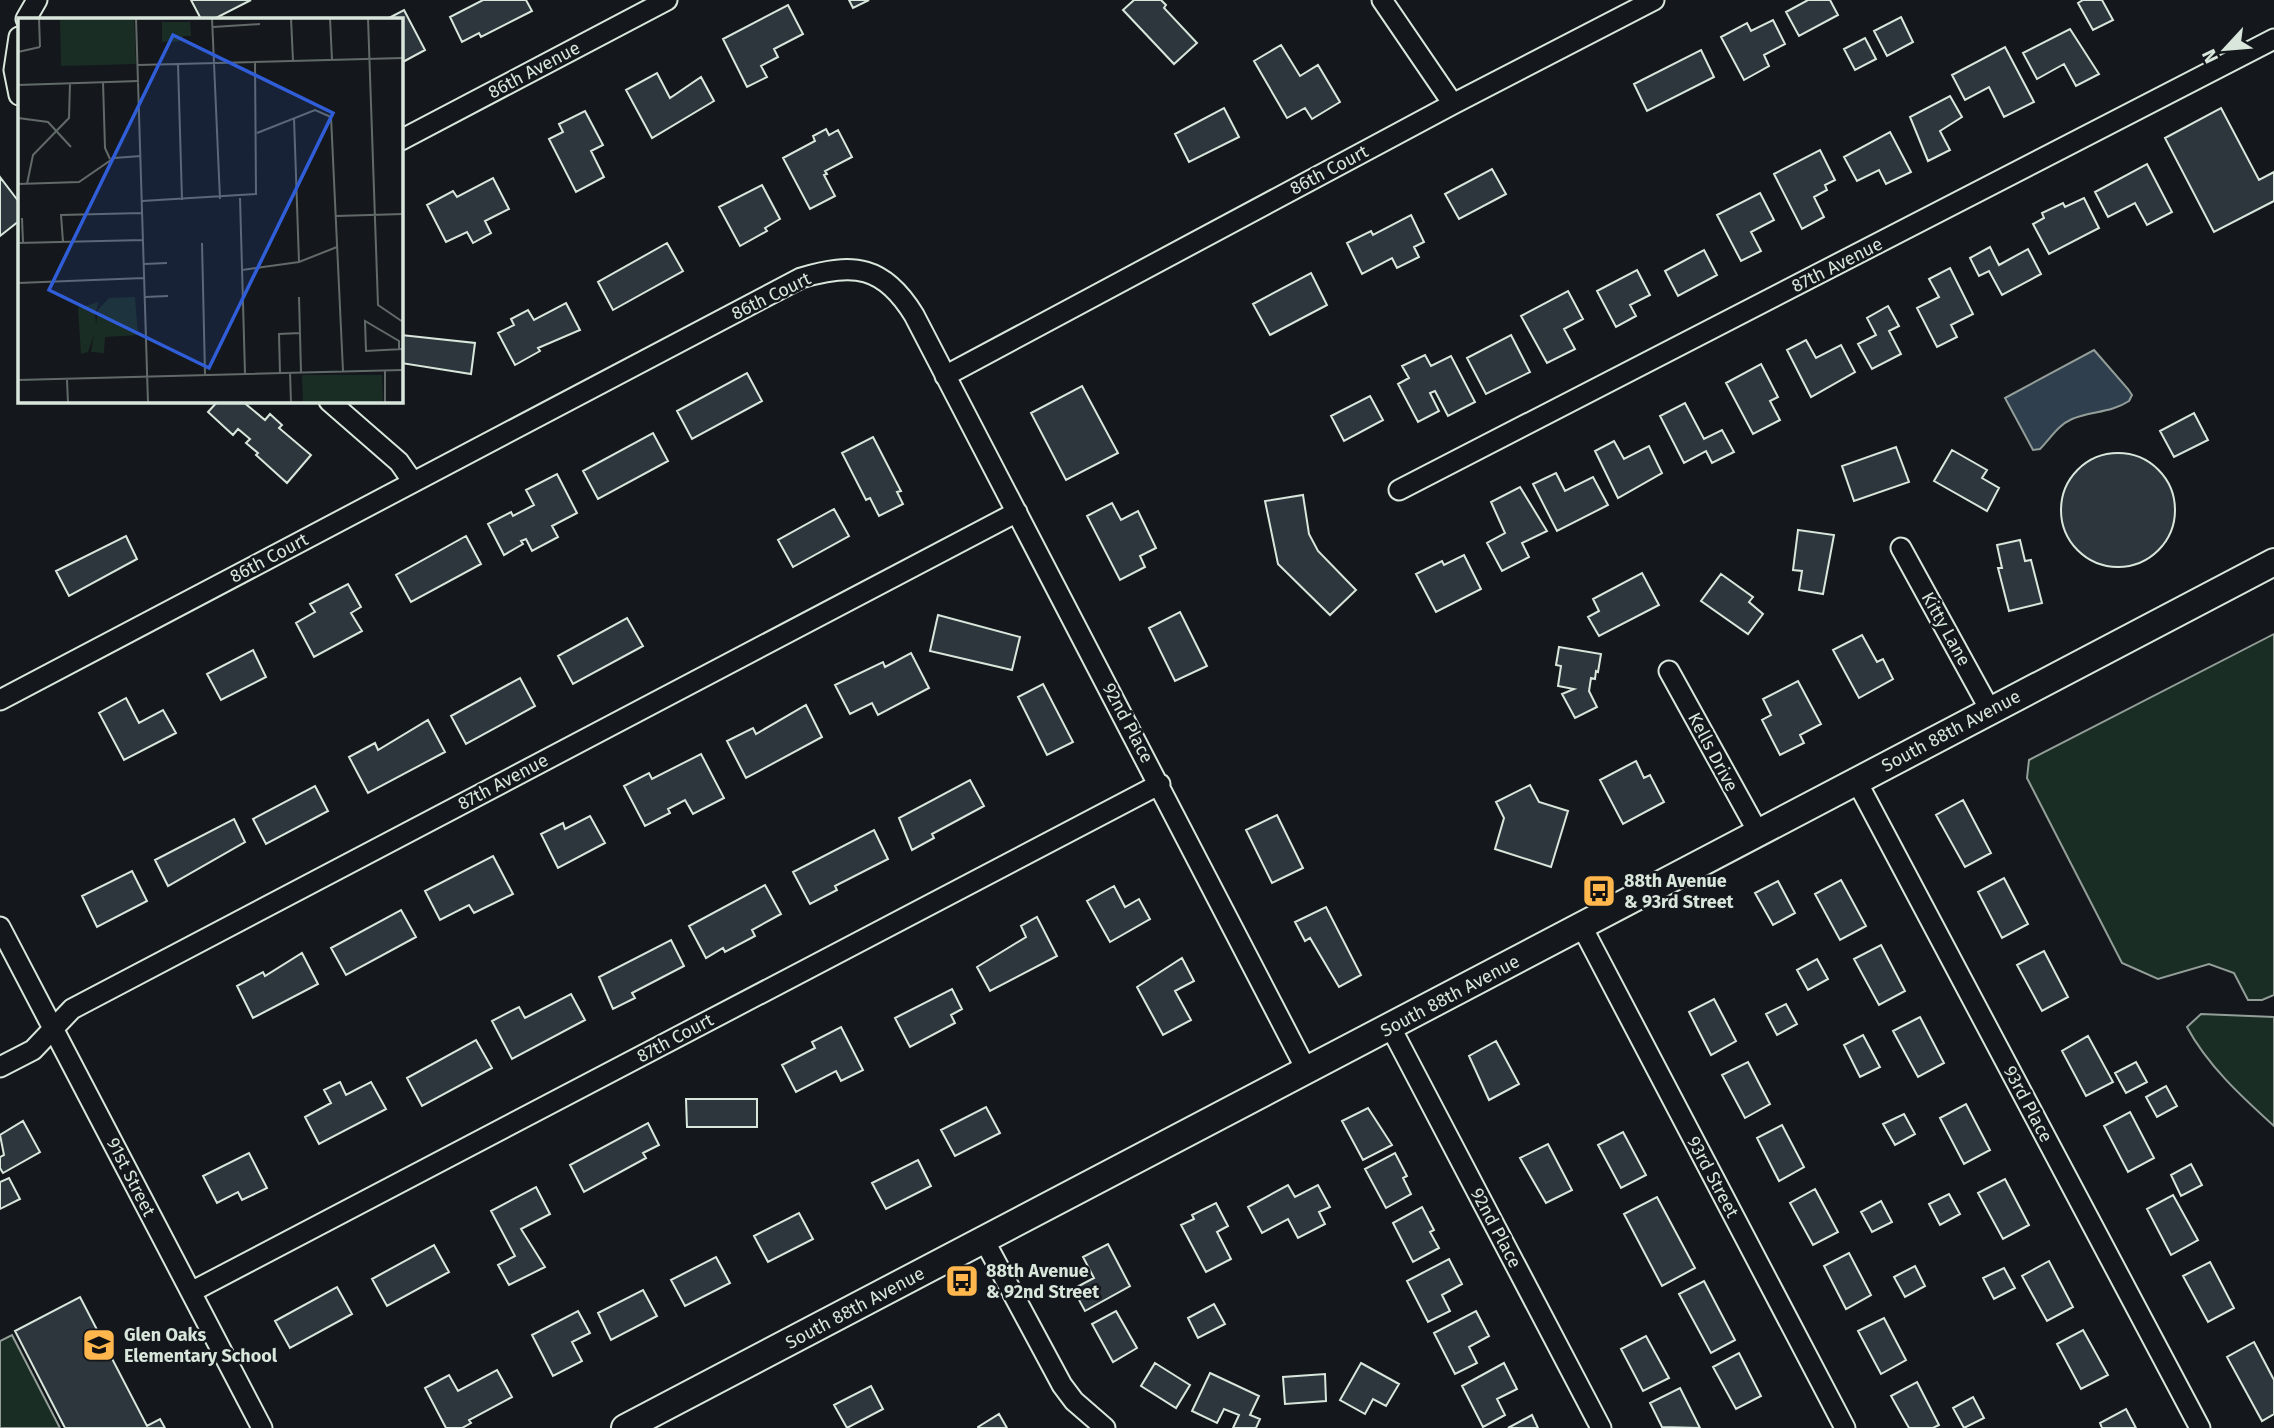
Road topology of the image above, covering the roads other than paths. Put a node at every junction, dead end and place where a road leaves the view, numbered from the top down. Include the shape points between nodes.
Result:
1 (37, 0) edge
2 (667, 0) edge
3 (1381, 0) edge
4 (1654, 0) edge
5 (27, 18) edge
6 (2274, 39) edge
7 (18, 41) edge
8 (18, 90) edge
9 (1453, 104) junction
10 (402, 139) edge
11 (945, 376) junction
12 (330, 402) edge
13 (413, 482) junction
14 (1399, 491) dead end
15 (1017, 512) junction
16 (1901, 548) dead end
17 (2274, 562) edge
18 (1669, 671) dead end
19 (0, 700) edge
20 (1990, 710) junction
21 (1856, 780) junction
22 (1160, 784) junction
23 (1758, 832) junction
24 (1581, 925) junction
25 (0, 927) edge
26 (54, 1027) junction
27 (1391, 1028) junction
28 (0, 1067) edge
29 (1307, 1071) junction
30 (984, 1240) junction
31 (191, 1292) junction
32 (262, 1428) edge
33 (625, 1428) edge
34 (1105, 1428) edge
35 (1601, 1428) edge
36 (1845, 1428) edge
37 (2200, 1428) edge

1 - 5 street
2 - 10 street, 86th Avenue
3 - 9 street
4 - 9 street, 86th Court
6 - 14 street, 87th Avenue
7 - 8 street via 14,70
9 - 11 street, 86th Court
11 - 13 street, 86th Court via 904,298 887,282 858,269 825,271 801,278
11 - 15 street, 92nd Place
12 - 13 street via 398,462
13 - 19 street, 86th Court
15 - 22 street, 92nd Place
15 - 26 street, 87th Avenue via 72,1009
16 - 20 street, Kitty Lane
17 - 20 street, South 88th Avenue
18 - 23 street, Kells Drive
20 - 21 street, South 88th Avenue
21 - 23 street, South 88th Avenue
21 - 37 street, 93rd Place
22 - 29 street, 92nd Place
22 - 31 street, 87th Court
23 - 24 street, South 88th Avenue
24 - 27 street, South 88th Avenue
24 - 36 street, 93rd Street
25 - 26 street, 91st Street
26 - 28 street, 87th Avenue via 33,1050
26 - 31 street, 91st Street
27 - 29 street, South 88th Avenue
27 - 35 street, 92nd Place
29 - 30 street, South 88th Avenue
30 - 33 street, South 88th Avenue
30 - 34 street via 1062,1385
31 - 32 street, 91st Street

